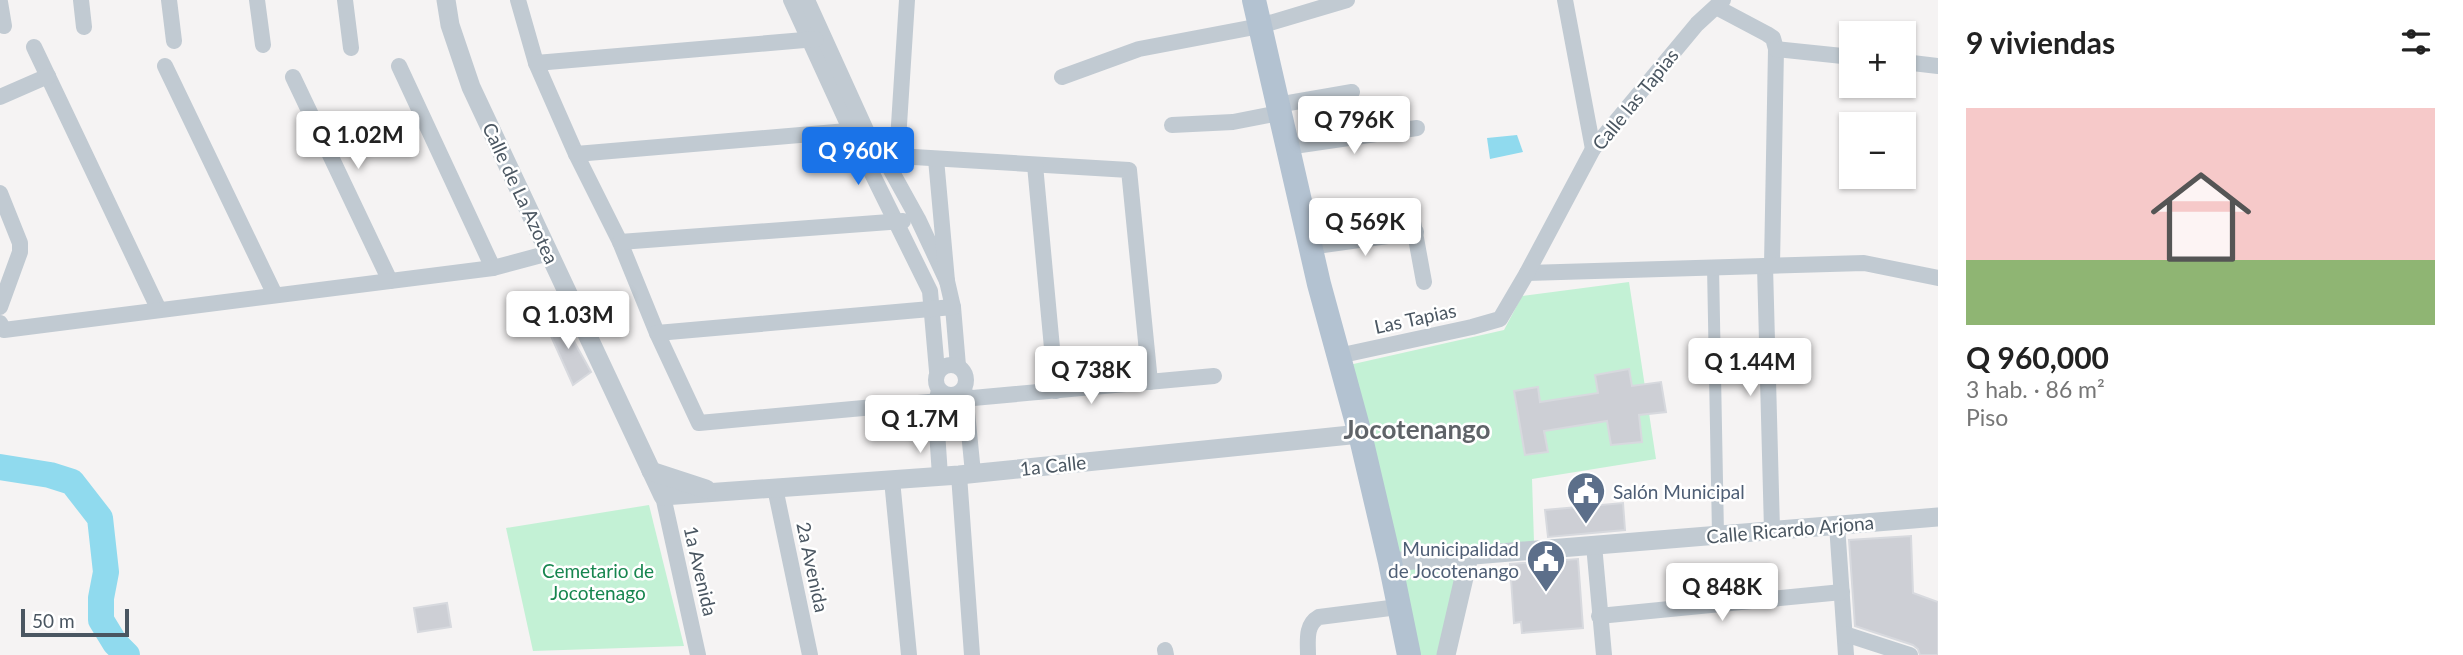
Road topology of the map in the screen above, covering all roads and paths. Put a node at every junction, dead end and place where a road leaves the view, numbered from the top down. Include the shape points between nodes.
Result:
1 (81, 0) edge
2 (169, 0) edge
3 (257, 0) edge
4 (345, 0) edge
5 (446, 0) edge
6 (518, 0) edge
7 (791, 0) edge
8 (807, 0) edge
9 (907, 0) edge
10 (1254, 0) edge
11 (1346, 0) edge
12 (1564, 0) edge
13 (0, 2) edge
14 (1720, 4) edge
15 (4, 26) dead end
16 (84, 26) dead end
17 (1260, 26) junction
18 (815, 39) junction
19 (174, 41) dead end
20 (263, 45) dead end
21 (34, 47) dead end
22 (351, 48) dead end
23 (1776, 49) junction
24 (1839, 56) edge
25 (536, 63) junction
26 (1916, 63) edge
27 (165, 66) dead end
28 (399, 66) dead end
29 (1938, 66) edge
30 (48, 76) junction
31 (293, 77) dead end
32 (1062, 78) dead end
33 (1352, 92) dead end
34 (0, 97) edge
35 (1278, 109) junction
36 (1172, 125) dead end
37 (1417, 128) dead end
38 (858, 130) junction
39 (1287, 147) junction
40 (1593, 149) junction
41 (576, 154) junction
42 (936, 159) junction
43 (892, 160) junction
44 (1035, 164) junction
45 (0, 194) edge
46 (1411, 211) dead end
47 (918, 219) junction
48 (895, 221) junction
49 (1416, 232) junction
50 (620, 242) junction
51 (1310, 247) junction
52 (549, 253) junction
53 (1769, 266) junction
54 (1713, 267) junction
55 (493, 268) junction
56 (1527, 273) junction
57 (1938, 278) edge
58 (390, 281) junction
59 (947, 281) junction
60 (1424, 282) dead end
61 (275, 295) junction
62 (0, 307) edge
63 (953, 307) junction
64 (933, 309) junction
65 (159, 310) junction
66 (1500, 319) joint
67 (0, 323) edge
68 (657, 333) junction
69 (1338, 356) junction
70 (958, 366) junction
71 (937, 372) junction
72 (1214, 376) dead end
73 (1150, 382) junction
74 (1056, 391) junction
75 (965, 393) junction
76 (938, 396) junction
77 (1360, 434) junction
78 (651, 471) junction
79 (957, 474) junction
80 (892, 480) junction
81 (775, 488) junction
82 (713, 492) junction
83 (663, 496) junction
84 (1938, 517) edge
85 (1837, 525) junction
86 (1772, 530) junction
87 (1718, 535) junction
88 (1594, 545) junction
89 (1469, 556) junction
90 (1390, 562) junction
91 (1842, 592) junction
92 (1398, 607) junction
93 (1600, 616) junction
94 (1844, 634) junction
95 (698, 655) edge
96 (810, 655) edge
97 (909, 655) edge
98 (972, 655) edge
99 (1308, 655) edge
100 (1409, 655) edge
101 (1446, 655) edge
102 (1604, 655) edge
103 (1846, 655) edge
104 (1910, 655) edge

1 - 16 street
2 - 19 street
3 - 20 street
4 - 22 street
5 - 52 street, Calle de La Azotea via 471,87
6 - 25 street
7 - 18 street
8 - 18 street
9 - 43 street
10 - 17 main road
11 - 17 street
12 - 40 street
13 - 15 street
14 - 23 street via 1773,38
14 - 40 street, Calle las Tapias via 1697,24
17 - 32 street via 1139,49
17 - 35 main road
18 - 25 street
18 - 38 street
21 - 30 street
23 - 24 street
23 - 53 street
25 - 41 street
26 - 29 street
27 - 61 street
28 - 55 street
30 - 34 street
30 - 65 street
31 - 58 street
33 - 35 street
35 - 36 street via 1233,122
35 - 39 main road
37 - 39 street
38 - 41 street
38 - 43 street
38 - 48 street
39 - 51 main road
40 - 56 street, Calle las Tapias
41 - 50 street
42 - 43 street
42 - 44 street
42 - 59 street
43 - 47 street
44 - 73 street via 1129,170
44 - 74 street
45 - 62 street via 20,252
46 - 49 street
47 - 48 street
47 - 59 street
48 - 50 street
48 - 64 street via 930,291
49 - 51 street
49 - 60 street
50 - 68 street
51 - 69 main road
52 - 55 street
52 - 78 street, Calle de La Azotea
53 - 54 street
53 - 57 street via 1864,263
53 - 86 street
54 - 56 street
54 - 87 street
55 - 58 street
56 - 66 street, Calle las Tapias
58 - 61 street
59 - 63 street
61 - 65 street
63 - 64 street
63 - 70 street
64 - 68 street
64 - 71 street
65 - 67 street via 4,330
66 - 69 street, Las Tapias
68 - 76 street via 702,424
69 - 77 main road
70 - 71 street via 949,364
70 - 75 street via 966,376
71 - 76 street
72 - 73 street
73 - 74 street
74 - 75 street
75 - 76 street
75 - 79 street
76 - 79 street
77 - 79 street, 1a Calle
77 - 90 main road
78 - 82 street
78 - 83 street, Calle de La Azotea
79 - 80 street, 1a Calle
79 - 98 street
80 - 81 street, 1a Calle
80 - 97 street
81 - 82 street, 1a Calle
81 - 96 street, 2a Avenida
82 - 83 street, 1a Calle
83 - 95 street, 1a Avenida
84 - 85 street, Calle Ricardo Arjona
85 - 86 street, Calle Ricardo Arjona
85 - 91 street
86 - 87 street, Calle Ricardo Arjona
87 - 88 street, Calle Ricardo Arjona
88 - 89 street, Calle Ricardo Arjona
88 - 93 street
89 - 90 street, Calle Ricardo Arjona
89 - 101 street
90 - 92 main road
91 - 93 street
91 - 94 street
92 - 99 street via 1319,617 1309,628
92 - 100 main road
93 - 102 street
94 - 103 street
94 - 104 street

